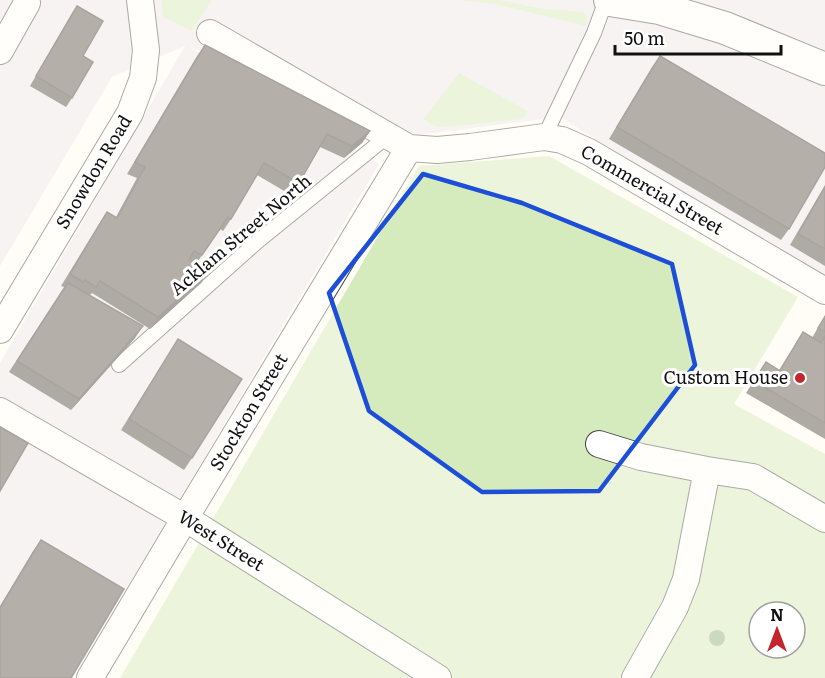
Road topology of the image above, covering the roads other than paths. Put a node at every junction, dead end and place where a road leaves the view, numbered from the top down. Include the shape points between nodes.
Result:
1 (140, 0) edge
2 (608, 0) edge
3 (27, 3) dead end
4 (210, 33) dead end
5 (0, 51) edge
6 (825, 69) edge
7 (543, 137) junction
8 (399, 141) junction
9 (825, 291) edge
10 (0, 330) edge
11 (119, 365) edge
12 (0, 411) edge
13 (599, 444) dead end
14 (707, 470) junction
15 (184, 518) junction
16 (825, 519) edge
17 (90, 678) edge
18 (438, 678) edge
19 (635, 678) edge

1 - 10 street, Snowdon Road via 146,50 143,78 130,113
2 - 6 street via 659,8 725,28
2 - 7 lane
3 - 5 street
4 - 8 street, Commercial Street
7 - 8 street, Commercial Street via 437,150
7 - 9 street, Commercial Street via 590,152
8 - 11 lane, Acklam Street North via 258,241
8 - 15 street, Stockton Street
12 - 15 street, West Street
13 - 14 street
14 - 16 street via 753,477
14 - 19 street via 686,579 675,607
15 - 17 street, Stockton Street
15 - 18 street, West Street

